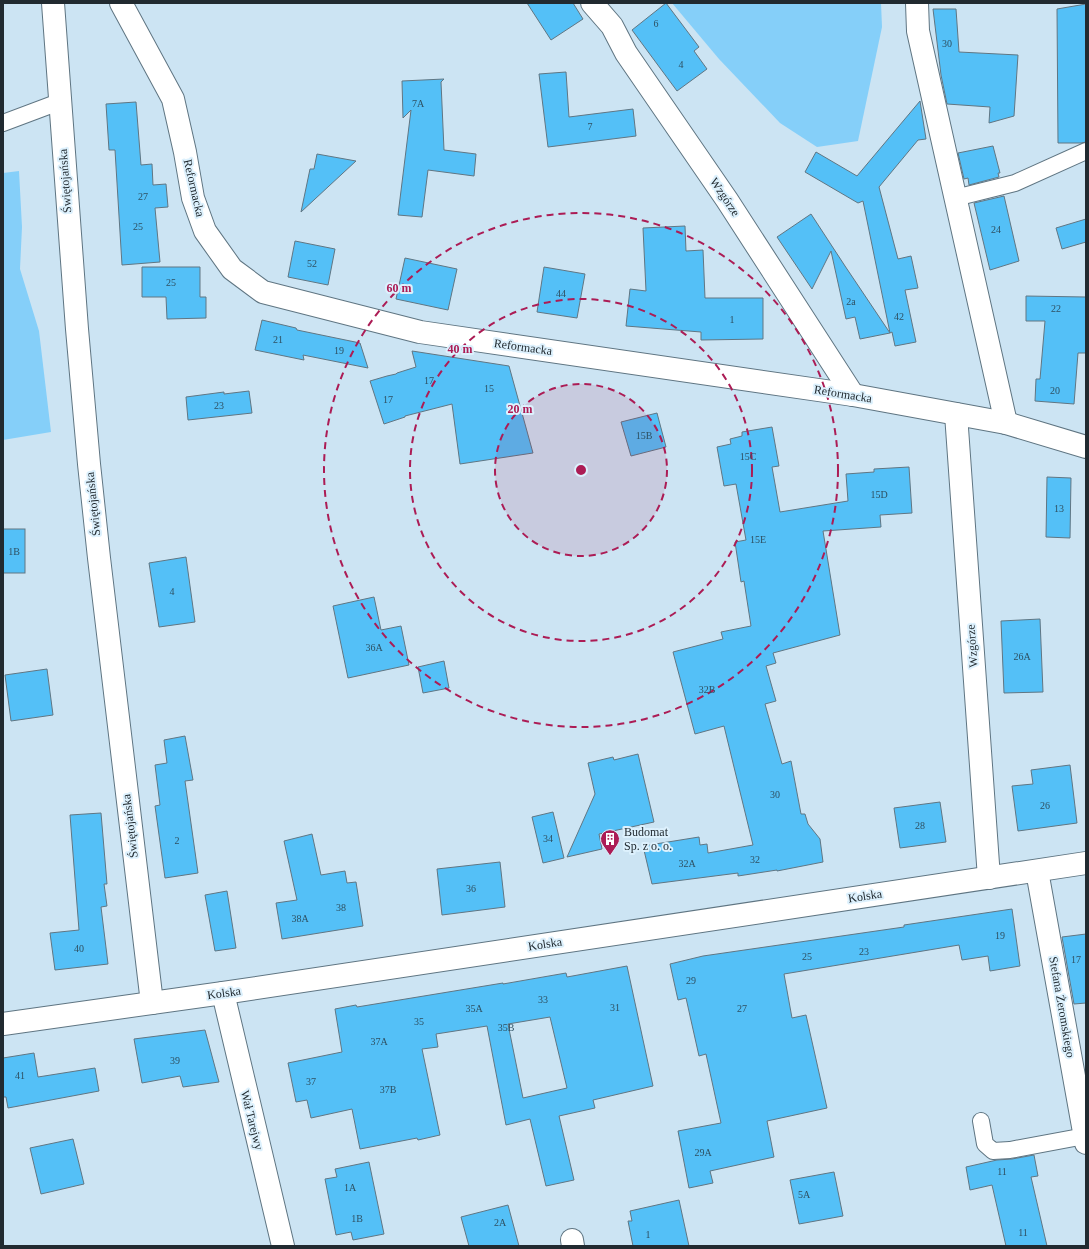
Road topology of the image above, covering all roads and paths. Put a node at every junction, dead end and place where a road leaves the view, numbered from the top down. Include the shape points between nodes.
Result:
1 (53, 3) edge
2 (121, 3) edge
3 (592, 3) edge
4 (916, 3) edge
5 (59, 102) junction
6 (3, 123) edge
7 (1086, 151) edge
8 (955, 198) junction
9 (853, 395) junction
10 (956, 414) junction
11 (1006, 423) junction
12 (1086, 446) edge
13 (1086, 863) edge
14 (1037, 871) junction
15 (989, 878) junction
16 (223, 993) junction
17 (152, 1003) junction
18 (3, 1024) edge
19 (982, 1121) dead end
20 (1085, 1140) edge
21 (283, 1246) edge

1 - 5 street, Świętojańska
2 - 9 street, Reformacka via 173,99 193,198 205,231 232,269 263,292 420,332
3 - 9 street, Wzgórze via 612,26 626,53 727,200
4 - 8 street via 918,30
5 - 6 lane
5 - 17 street, Świętojańska via 89,464
7 - 8 lane via 1015,183
8 - 11 street
9 - 10 street, Reformacka
10 - 11 street, Reformacka
10 - 15 street, Wzgórze
11 - 12 street, Reformacka
13 - 14 street, Kolska
14 - 15 street, Kolska
14 - 20 street, Stefana Żeromskiego
15 - 16 street, Kolska
16 - 17 street, Kolska
16 - 21 street, Wał Tarejwy
17 - 18 street, Kolska
19 - 20 lane via 985,1144 993,1151

